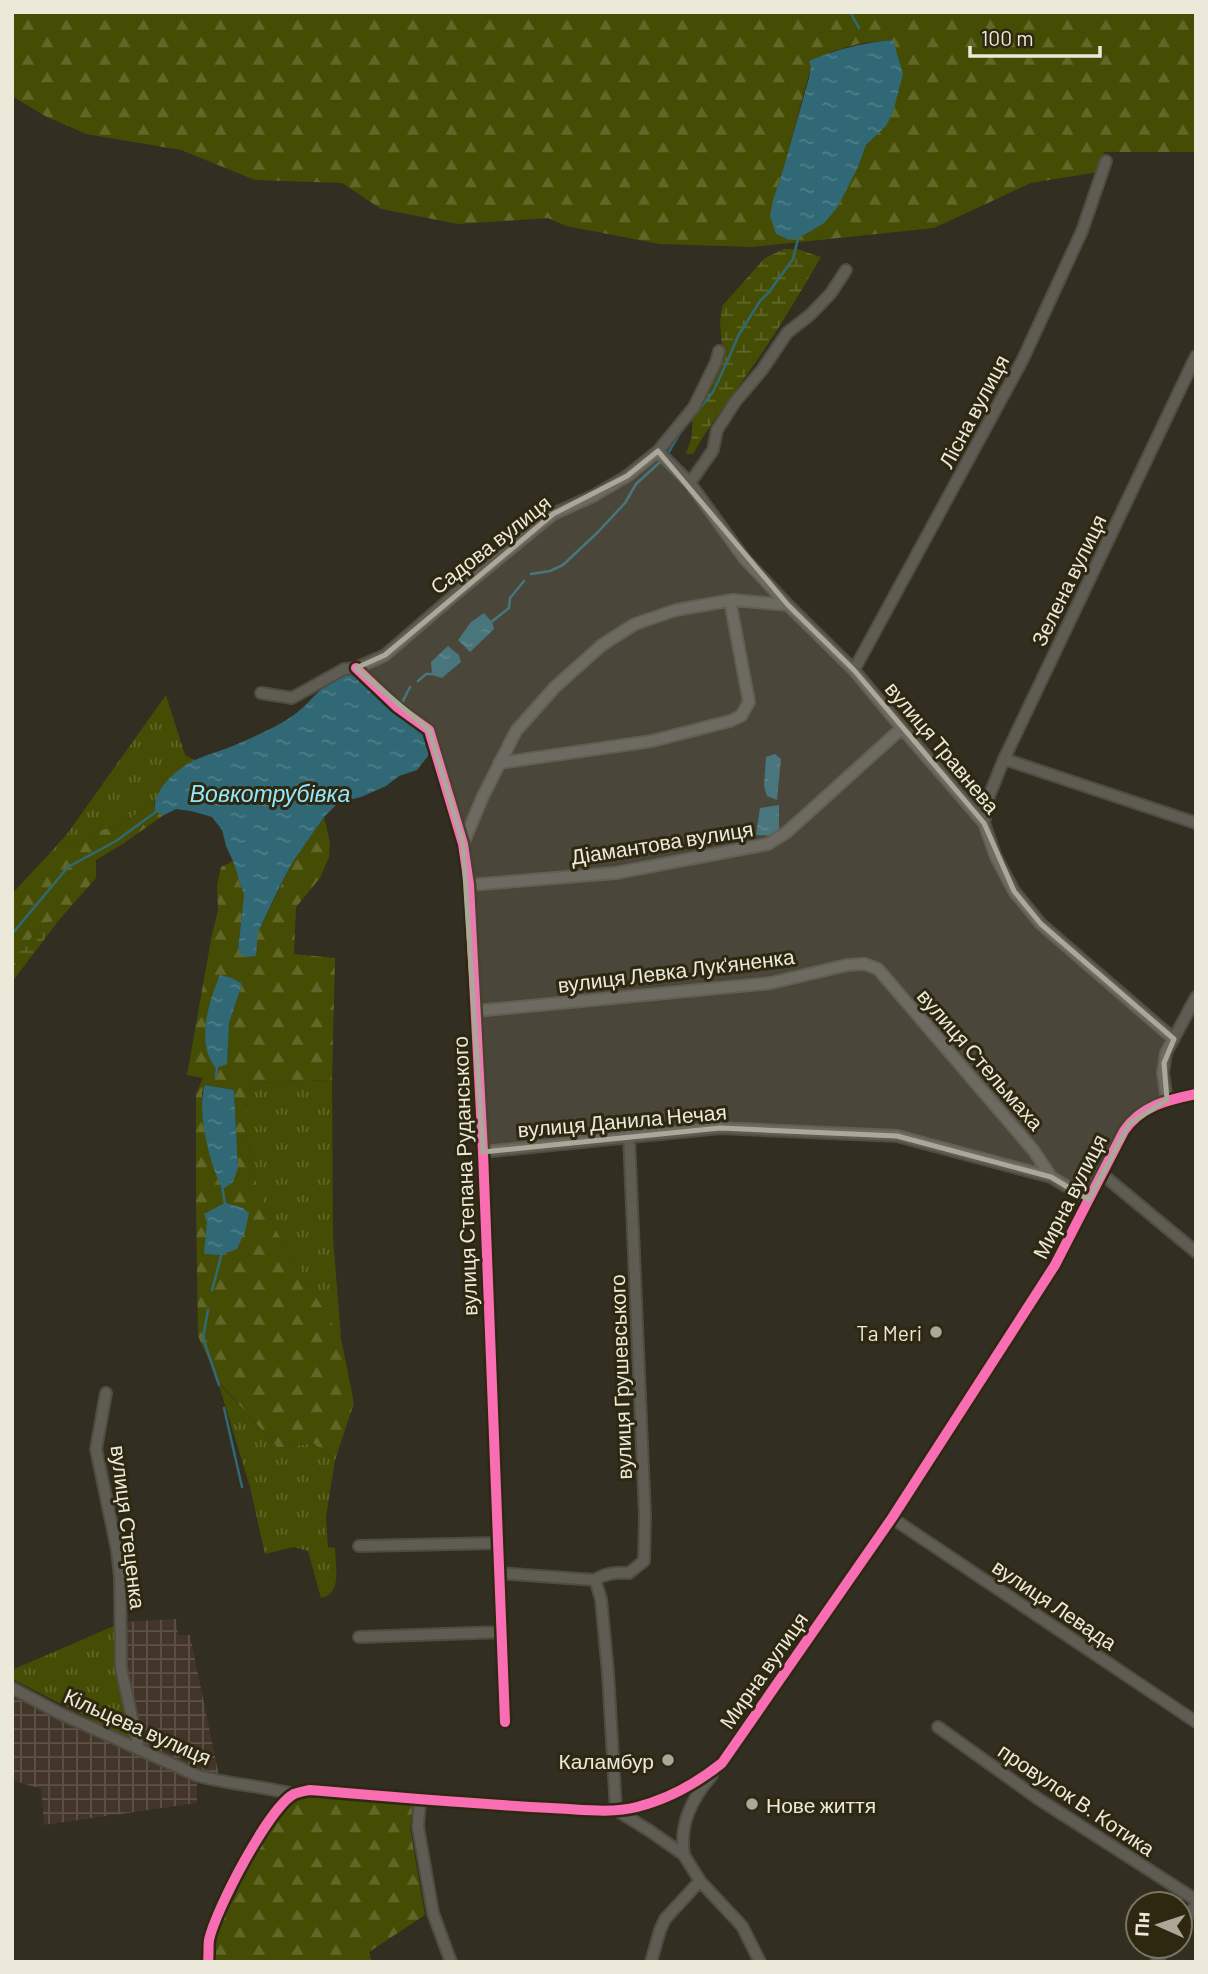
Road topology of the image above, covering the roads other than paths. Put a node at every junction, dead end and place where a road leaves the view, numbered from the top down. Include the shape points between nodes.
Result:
1 (1106, 161) dead end
2 (846, 270) dead end
3 (719, 351) dead end
4 (1196, 356) edge
5 (658, 451) junction
6 (690, 483) junction
7 (733, 600) junction
8 (788, 605) junction
9 (356, 668) junction
10 (854, 670) junction
11 (261, 693) dead end
12 (902, 728) junction
13 (1004, 759) junction
14 (499, 763) junction
15 (984, 823) junction
16 (1196, 823) edge
17 (464, 844) junction
18 (470, 885) junction
19 (878, 969) joint
20 (1196, 997) edge
21 (476, 1011) junction
22 (1174, 1039) junction
23 (1196, 1094) edge
24 (1167, 1100) junction
25 (629, 1136) junction
26 (483, 1152) junction
27 (1102, 1174) junction
28 (1051, 1177) junction
29 (1089, 1200) junction
30 (1196, 1252) edge
31 (106, 1393) dead end
32 (892, 1518) junction
33 (498, 1543) junction
34 (359, 1546) dead end
35 (499, 1573) junction
36 (595, 1580) junction
37 (502, 1632) junction
38 (359, 1637) dead end
39 (12, 1688) edge
40 (505, 1722) dead end
41 (1196, 1722) edge
42 (938, 1727) dead end
43 (139, 1749) junction
44 (722, 1763) junction
45 (293, 1794) junction
46 (421, 1800) junction
47 (616, 1810) junction
48 (684, 1855) junction
49 (701, 1881) junction
50 (1196, 1903) edge
51 (208, 1962) edge
52 (451, 1962) edge
53 (651, 1962) edge
54 (760, 1962) edge

1 - 10 street, Лісна вулиця via 1082,231 1022,362
2 - 6 street via 831,293 787,332 735,402 717,430 713,450
3 - 5 street, Садова вулиця via 694,407
4 - 13 street, Зелена вулиця
5 - 6 street, вулиця Травнева
5 - 9 street, Садова вулиця via 627,476 553,514 385,655
6 - 8 street, вулиця Травнева via 744,558
7 - 8 street
7 - 14 street via 676,610 635,624 602,645 555,687 516,731
7 - 14 street via 749,702 741,716 652,741
8 - 10 street, вулиця Травнева
9 - 11 street, Садова вулиця via 344,669 292,698
9 - 17 street, вулиця Степана Руданського via 429,730
10 - 12 street, вулиця Травнева
12 - 15 street, вулиця Травнева
12 - 18 street, Діамантова вулиця via 768,844 615,873
13 - 15 street, Зелена вулиця
13 - 16 street
14 - 17 street
15 - 22 street, вулиця Травнева via 1014,891 1041,924
17 - 18 street, вулиця Степана Руданського
18 - 21 street, вулиця Степана Руданського
19 - 21 street, вулиця Левка Лук'яненка via 847,965 771,983
19 - 28 street, вулиця Стельмаха via 1034,1150
20 - 22 street
21 - 26 street, вулиця Степана Руданського
22 - 24 street via 1164,1063
23 - 24 street, Мирна вулиця
24 - 27 street, Мирна вулиця via 1129,1124
25 - 26 street, вулиця Данила Нечая
25 - 28 street, вулиця Данила Нечая via 720,1128 897,1136
25 - 36 street, вулиця Грушевського via 644,1562 629,1573 615,1572
26 - 33 street, вулиця Степана Руданського
27 - 29 street, Мирна вулиця
27 - 30 street
28 - 29 street, вулиця Данила Нечая
29 - 32 street, Мирна вулиця via 1055,1265
31 - 43 street, вулиця Стеценка via 96,1449 117,1550 121,1668
32 - 41 street, вулиця Левада
32 - 44 street, Мирна вулиця
33 - 34 street
33 - 35 street, вулиця Степана Руданського
35 - 36 street, вулиця Грушевського
35 - 37 street, вулиця Степана Руданського
36 - 47 street via 608,1672
37 - 38 street
37 - 40 street, вулиця Степана Руданського
39 - 43 street, Кільцева вулиця
42 - 50 street, провулок В. Котика
43 - 45 street, Кільцева вулиця via 198,1776
44 - 47 street, Мирна вулиця via 668,1796
44 - 48 street via 688,1812
45 - 46 street, Мирна вулиця via 310,1790
45 - 51 street via 265,1826 231,1888 215,1921
46 - 47 street, Мирна вулиця
46 - 52 street via 418,1828 433,1913
47 - 48 street
48 - 49 street
49 - 53 street via 665,1919
49 - 54 street via 742,1926

